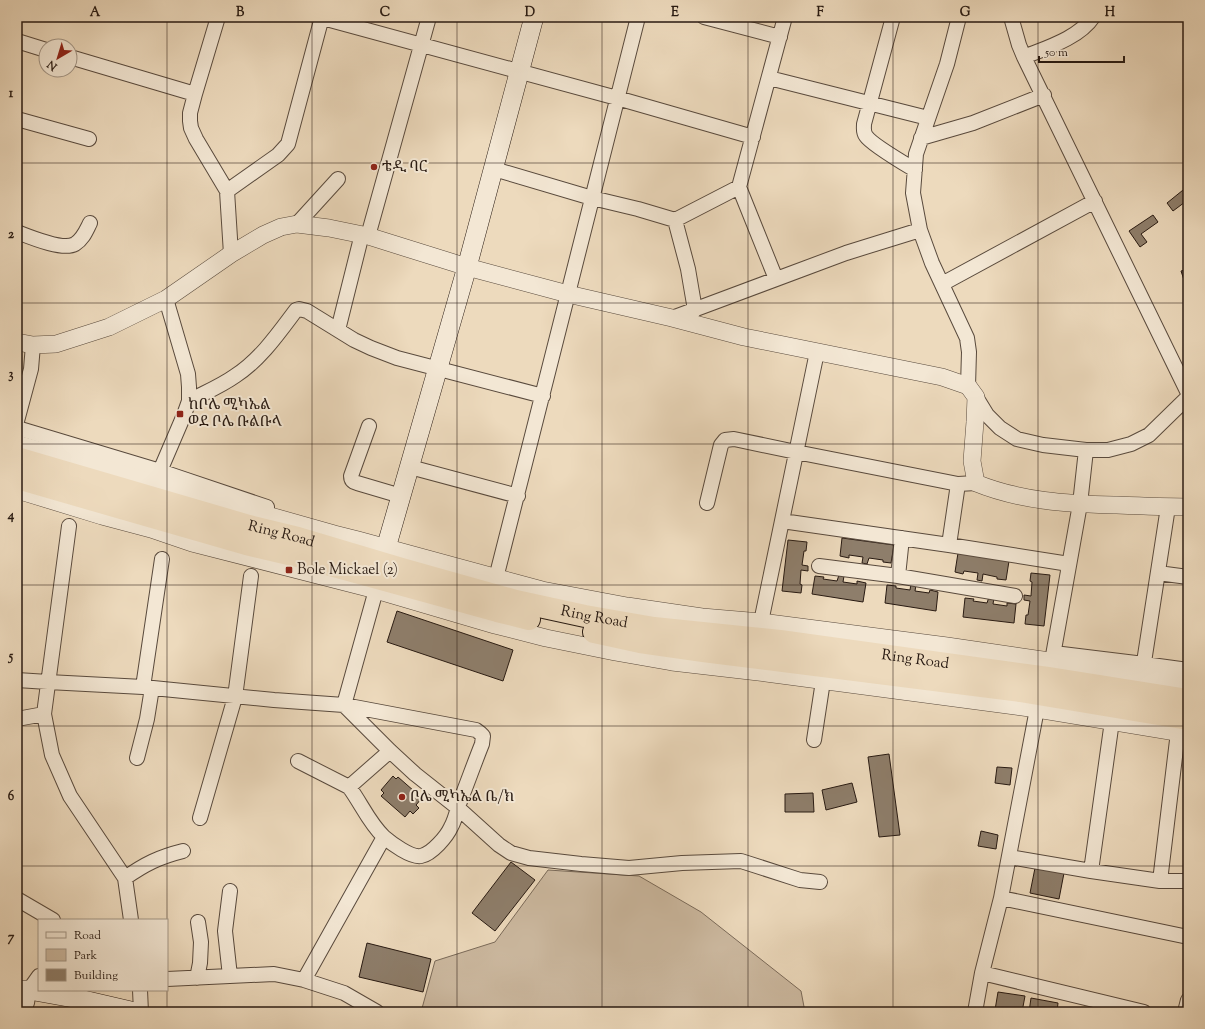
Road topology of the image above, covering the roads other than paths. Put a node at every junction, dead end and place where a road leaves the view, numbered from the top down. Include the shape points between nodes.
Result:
1 (218, 17) edge
2 (321, 17) edge
3 (429, 17) edge
4 (534, 17) edge
5 (638, 17) edge
6 (704, 17) edge
7 (785, 17) edge
8 (893, 17) edge
9 (959, 17) edge
10 (997, 17) edge
11 (1093, 17) edge
12 (1011, 19) edge
13 (780, 37) junction
14 (17, 41) edge
15 (421, 44) junction
16 (38, 48) edge
17 (1024, 57) junction
18 (78, 59) edge
19 (520, 72) junction
20 (769, 78) junction
21 (195, 94) junction
22 (1044, 95) junction
23 (617, 98) junction
24 (870, 104) junction
25 (17, 118) edge
26 (928, 118) junction
27 (753, 137) junction
28 (89, 138) dead end
29 (921, 138) junction
30 (494, 169) junction
31 (915, 170) junction
32 (338, 179) dead end
33 (739, 186) junction
34 (227, 191) junction
35 (592, 198) junction
36 (1095, 201) junction
37 (675, 220) junction
38 (90, 223) dead end
39 (297, 224) junction
40 (920, 230) junction
41 (17, 232) edge
42 (365, 235) junction
43 (231, 254) junction
44 (468, 267) junction
45 (776, 278) junction
46 (942, 284) junction
47 (568, 294) junction
48 (166, 299) junction
49 (695, 310) junction
50 (672, 318) junction
51 (338, 330) junction
52 (25, 343) edge
53 (817, 352) junction
54 (438, 368) junction
55 (972, 391) junction
56 (1188, 393) edge
57 (543, 396) junction
58 (1188, 397) edge
59 (189, 401) junction
60 (17, 421) edge
61 (369, 426) dead end
62 (17, 428) edge
63 (17, 444) edge
64 (1086, 450) junction
65 (796, 452) junction
66 (17, 458) edge
67 (410, 467) junction
68 (160, 471) junction
69 (17, 478) edge
70 (976, 483) junction
71 (958, 484) junction
72 (17, 490) edge
73 (401, 496) junction
74 (518, 496) junction
75 (707, 503) dead end
76 (1080, 504) junction
77 (1168, 507) junction
78 (1188, 507) edge
79 (782, 520) junction
80 (69, 526) dead end
81 (334, 534) junction
82 (247, 535) junction
83 (902, 538) junction
84 (948, 545) junction
85 (386, 548) junction
86 (162, 559) dead end
87 (1069, 564) junction
88 (819, 566) dead end
89 (1158, 573) junction
90 (251, 576) dead end
91 (898, 576) junction
92 (1188, 577) edge
93 (496, 578) junction
94 (376, 590) junction
95 (1015, 596) dead end
96 (760, 622) junction
97 (1053, 657) junction
98 (1143, 669) junction
99 (1188, 670) edge
100 (17, 680) edge
101 (823, 681) junction
102 (48, 682) junction
103 (1188, 683) edge
104 (147, 687) junction
105 (235, 697) junction
106 (1188, 700) edge
107 (344, 705) junction
108 (1037, 709) junction
109 (44, 714) junction
110 (17, 719) edge
111 (1112, 721) junction
112 (1185, 728) edge
113 (814, 740) dead end
114 (390, 751) junction
115 (138, 758) dead end
116 (298, 761) dead end
117 (349, 787) junction
118 (458, 808) junction
119 (200, 818) dead end
120 (384, 837) junction
121 (183, 851) dead end
122 (1009, 857) junction
123 (1091, 871) junction
124 (125, 878) junction
125 (1160, 881) junction
126 (1188, 881) edge
127 (820, 882) dead end
128 (230, 891) dead end
129 (1001, 898) junction
130 (17, 899) edge
131 (52, 919) edge
132 (131, 919) edge
133 (198, 922) dead end
134 (1188, 937) edge
135 (982, 973) junction
136 (230, 976) junction
137 (198, 978) junction
138 (168, 979) edge
139 (304, 980) junction
140 (29, 989) edge
141 (39, 991) edge
142 (140, 991) edge
143 (1188, 1000) edge
144 (1109, 1008) edge
145 (80, 1012) edge
146 (134, 1012) edge
147 (140, 1012) edge
148 (377, 1012) edge
149 (975, 1012) edge
150 (1144, 1012) edge
151 (1185, 1012) edge

1 - 21 street
2 - 15 street
2 - 34 street via 288,144 278,155
3 - 15 street
4 - 19 main road
5 - 23 street
6 - 13 street
7 - 13 street
8 - 24 street
9 - 26 street via 947,64
10 - 12 street
11 - 17 street via 1063,41
12 - 17 street
13 - 20 street
14 - 16 street
15 - 19 street
15 - 42 street
17 - 22 street
18 - 21 street
19 - 23 street
19 - 30 main road
20 - 24 street
20 - 27 street
21 - 34 street via 190,113 191,128
22 - 29 street via 973,123
22 - 36 street
23 - 27 street
23 - 35 street
24 - 26 street
24 - 31 street via 864,124 866,137
25 - 28 street
26 - 29 street
27 - 33 street
29 - 31 street
30 - 35 street
30 - 44 main road
31 - 40 street via 913,193
32 - 39 street
33 - 37 street
33 - 45 street
34 - 43 street
35 - 37 street
35 - 47 street
36 - 46 street
36 - 56 street
37 - 49 street via 688,269
38 - 41 street via 82,237 75,244 68,246
39 - 42 street
39 - 43 street via 262,235
40 - 45 street
40 - 46 street
42 - 44 street
42 - 51 street
43 - 48 street
44 - 47 street
44 - 54 main road
45 - 49 street
46 - 55 street via 966,338
47 - 50 street
47 - 57 street
48 - 52 street via 109,327 56,344
48 - 59 street via 188,374
49 - 50 street
50 - 53 street via 744,337
51 - 54 street via 354,340 397,358
51 - 59 street via 307,311 296,310 251,364 235,376
52 - 60 street via 31,369
53 - 55 street via 942,377
53 - 65 street
54 - 57 street
54 - 67 main road
55 - 64 street via 987,415 1000,428 1017,439
55 - 70 street via 975,422 972,461
57 - 74 street
58 - 64 street via 1149,435 1131,444 1108,450
59 - 68 street
61 - 73 street via 351,479
62 - 68 street
63 - 81 street
64 - 76 street
65 - 71 street
65 - 75 street via 734,439 725,440 721,445
65 - 79 street
66 - 82 highway, Ring Road
67 - 73 main road
67 - 74 street
68 - 81 street via 286,514
69 - 82 highway, Ring Road
70 - 71 street
70 - 76 street via 1043,501
71 - 84 street
72 - 94 street via 192,542
73 - 85 main road
74 - 93 street
76 - 77 street
76 - 87 street
77 - 78 street
77 - 89 street
79 - 83 street
79 - 96 street
80 - 102 street
81 - 85 street
82 - 106 highway, Ring Road via 298,538 516,600 585,616 654,628 780,641 1048,678
82 - 112 highway, Ring Road via 297,556 497,611 640,642 1020,691
83 - 84 street
83 - 91 street
84 - 87 street
85 - 93 street
86 - 104 street
87 - 97 street
88 - 91 street
89 - 92 street
89 - 98 street
90 - 105 street
91 - 95 street
93 - 96 street via 542,590 627,606
94 - 101 street via 546,638 672,662
94 - 107 street
96 - 97 street
97 - 98 street
98 - 99 street
98 - 103 street
100 - 102 street
101 - 108 street
101 - 113 street
102 - 104 street
102 - 109 street
104 - 105 street
104 - 115 street via 147,719
105 - 107 street
105 - 119 street
107 - 114 street
107 - 118 street via 476,730 480,733 483,736 482,744
108 - 111 street
108 - 122 street
109 - 110 street
109 - 124 street via 52,755 70,796
111 - 112 street
111 - 123 street
112 - 125 street
114 - 117 street
114 - 118 street
116 - 117 street
117 - 120 street via 368,818
118 - 120 street via 442,841 421,856 407,853
118 - 127 street via 499,845 512,853 529,858 629,868 741,861 800,880
120 - 139 street
121 - 124 street via 145,864
122 - 123 street
122 - 129 street
123 - 125 street
124 - 132 street
125 - 126 street
128 - 136 street via 226,931
129 - 134 street
129 - 135 street
130 - 131 street
133 - 137 street via 201,942
135 - 144 street
135 - 149 street
136 - 137 street
136 - 139 street via 274,974
137 - 138 street
139 - 148 street via 344,993
140 - 145 main road
141 - 146 main road
142 - 147 street
143 - 151 street
144 - 150 street

